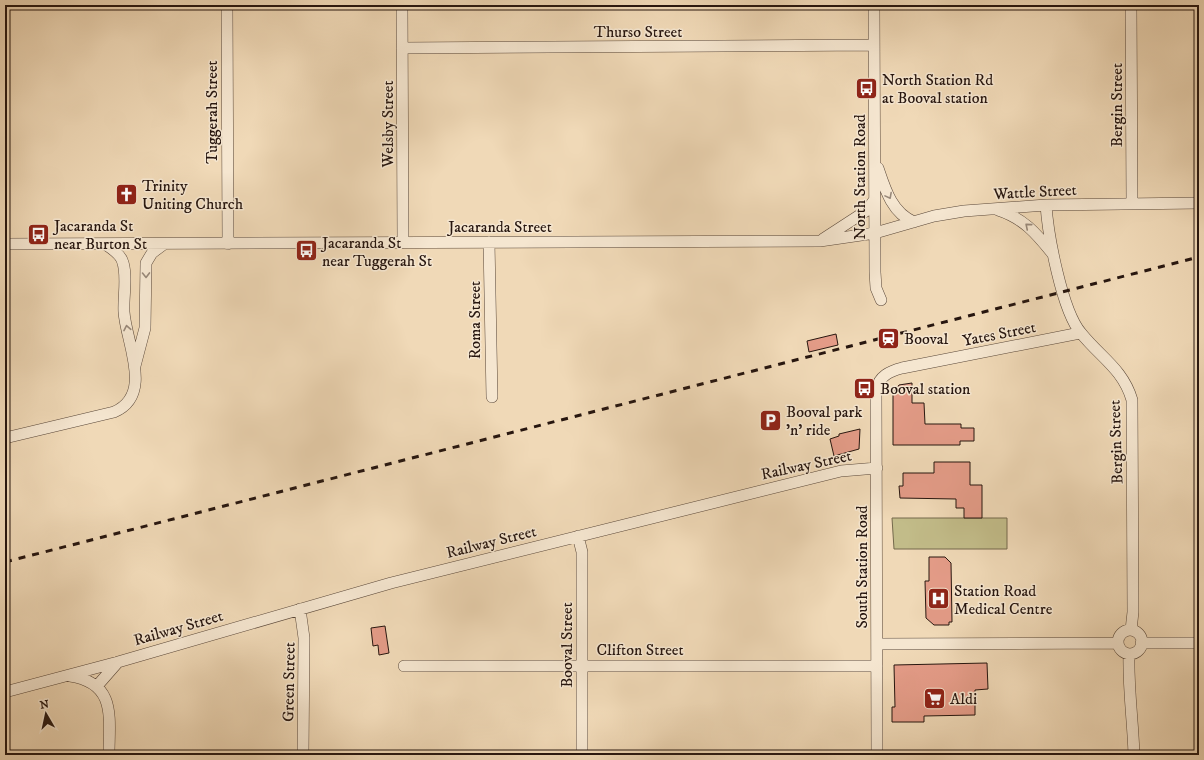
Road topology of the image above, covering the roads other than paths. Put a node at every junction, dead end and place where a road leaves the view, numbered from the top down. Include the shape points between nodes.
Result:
1 (227, 5) edge
2 (402, 5) edge
3 (874, 5) edge
4 (1131, 5) edge
5 (874, 45) junction
6 (402, 48) junction
7 (876, 160) junction
8 (875, 199) junction
9 (1199, 203) edge
10 (1132, 204) junction
11 (1046, 205) junction
12 (992, 209) junction
13 (914, 222) junction
14 (875, 234) junction
15 (820, 241) junction
16 (489, 242) junction
17 (403, 243) junction
18 (5, 244) edge
19 (105, 244) junction
20 (164, 244) junction
21 (228, 244) junction
22 (1054, 255) junction
23 (881, 300) dead end
24 (1080, 333) junction
25 (135, 366) junction
26 (880, 380) joint
27 (492, 397) dead end
28 (5, 438) edge
29 (877, 468) junction
30 (578, 536) junction
31 (300, 609) junction
32 (1131, 630) junction
33 (1118, 643) junction
34 (1141, 643) junction
35 (1199, 643) edge
36 (877, 644) junction
37 (1129, 654) junction
38 (118, 662) junction
39 (404, 666) dead end
40 (582, 666) junction
41 (877, 666) junction
42 (67, 676) junction
43 (97, 686) junction
44 (5, 692) edge
45 (109, 755) edge
46 (303, 755) edge
47 (582, 755) edge
48 (877, 755) edge
49 (1134, 755) edge

1 - 21 street, Tuggerah Street
2 - 6 street, Welsby Street
3 - 5 street, North Station Road
4 - 10 street, Bergin Street
5 - 6 street, Thurso Street
5 - 7 street, North Station Road
6 - 17 street, Welsby Street
7 - 8 street, North Station Road
7 -> 13 street via 893,204 903,217
8 - 14 street, North Station Road
8 - 15 street via 866,212
9 - 10 street, Wattle Street
10 - 11 street, Wattle Street
11 - 12 street, Wattle Street
11 - 22 street, Bergin Street via 1047,225
12 - 13 street, Wattle Street via 964,211
22 -> 12 street via 1027,224
13 - 14 street, Wattle Street
14 - 15 street, Jacaranda Street
14 - 23 street, North Station Road via 876,288
15 - 16 street, Jacaranda Street
16 - 17 street, Jacaranda Street
16 - 27 street, Roma Street
17 - 21 street, Jacaranda Street
18 - 19 street, Jacaranda Street
19 - 20 street, Jacaranda Street
25 -> 19 street via 124,313 123,262 118,253
20 - 21 street, Jacaranda Street
20 -> 25 street via 152,253 146,263 145,328
22 - 24 street, Bergin Street via 1068,310
24 - 26 street, Yates Street via 902,368 890,372
24 - 32 street, Bergin Street via 1119,372 1132,400
25 - 28 street via 133,394 118,410
26 - 29 street, South Station Road via 876,390
29 - 30 street, Railway Street via 842,471
29 - 36 street, South Station Road
30 - 31 street, Railway Street via 391,583
30 - 40 street, Booval Street via 582,552
31 - 38 street, Railway Street
31 - 46 street, Green Street via 304,638
32 - 33 street via 1122,633
32 - 34 street via 1138,634
33 - 36 street
33 - 37 street via 1122,651
34 - 35 street
34 - 37 street via 1137,651
36 - 41 street, South Station Road
37 - 49 street via 1128,679
38 - 42 street, Railway Street
38 - 43 street, Railway Street
39 - 40 street, Clifton Street
40 - 41 street, Clifton Street
40 - 47 street, Booval Street
41 - 48 street, South Station Road
42 - 43 street via 81,678
42 - 44 street, Railway Street
43 - 45 street via 107,702

